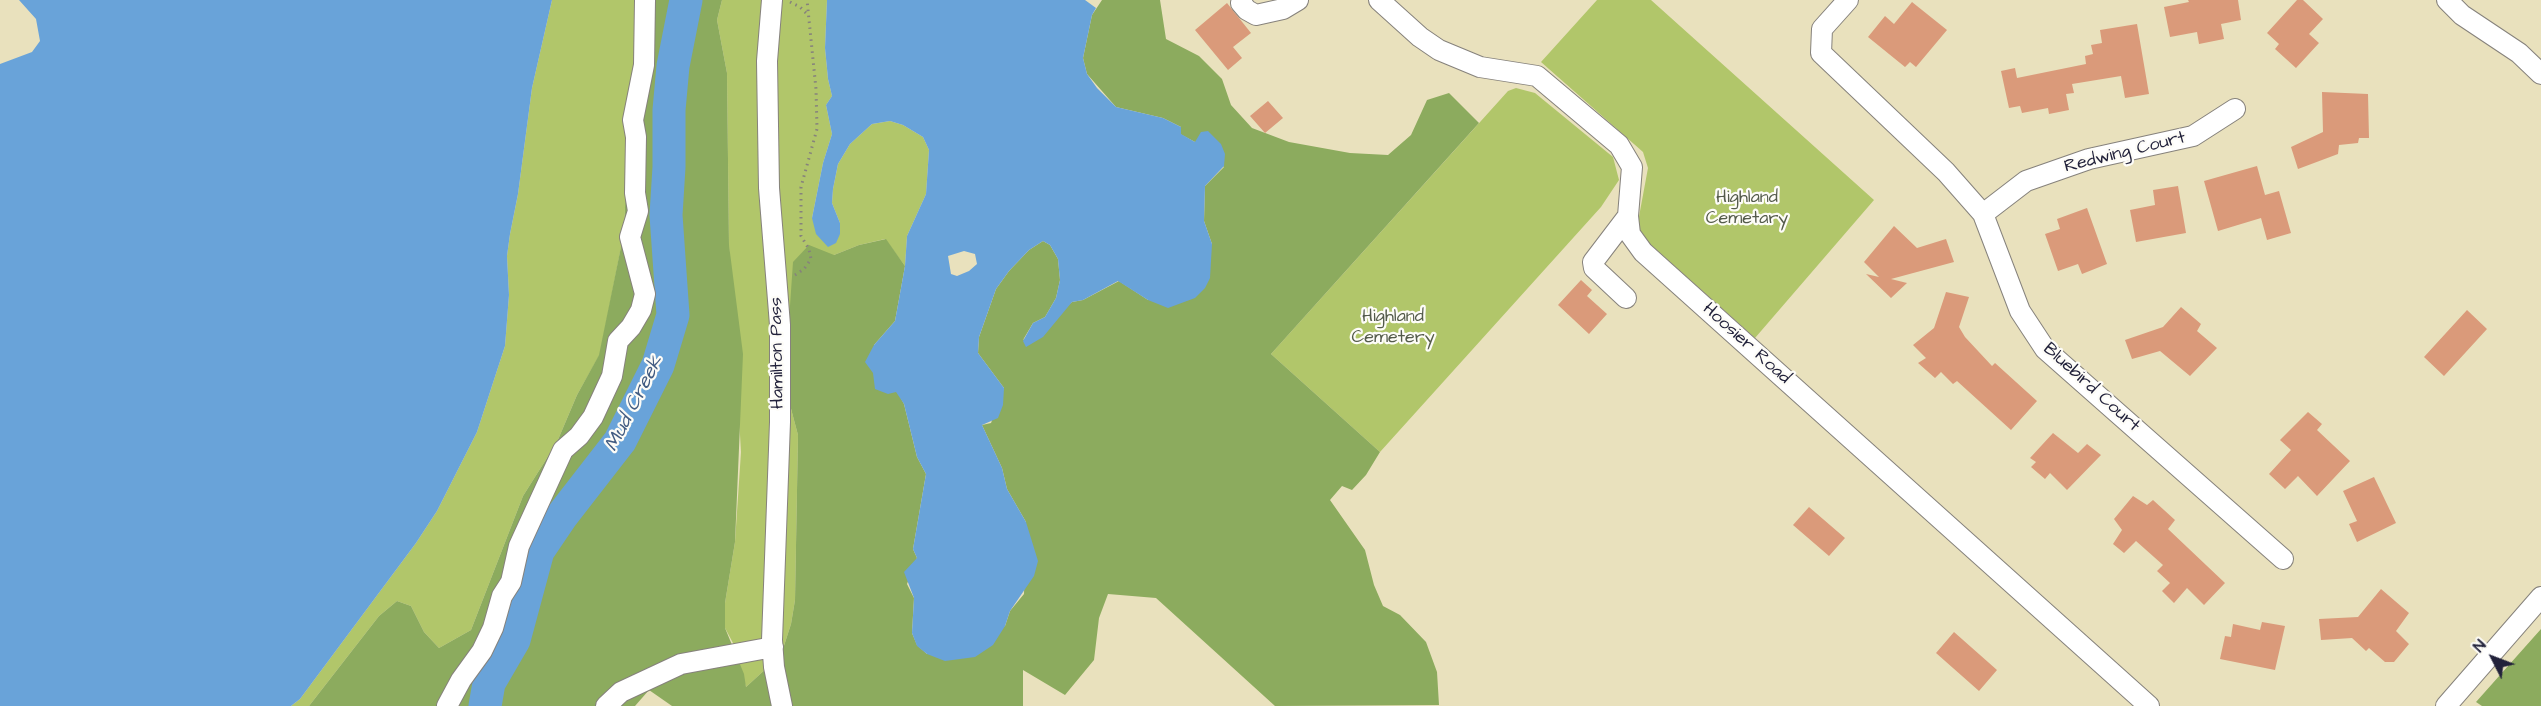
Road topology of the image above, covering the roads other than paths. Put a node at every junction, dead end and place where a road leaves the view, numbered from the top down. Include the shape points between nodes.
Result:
1 (645, 0) edge
2 (772, 0) edge
3 (1242, 0) edge
4 (1298, 0) edge
5 (1379, 0) edge
6 (1848, 0) edge
7 (2447, 0) edge
8 (2541, 74) edge
9 (2235, 109) dead end
10 (1983, 214) junction
11 (1628, 216) junction
12 (1626, 298) dead end
13 (2283, 559) dead end
14 (2541, 597) edge
15 (773, 647) junction
16 (447, 706) edge
17 (606, 706) edge
18 (782, 706) edge
19 (2149, 706) edge
20 (2446, 706) edge

1 - 16 street via 644,65 633,120 634,193 638,210 630,237 645,294 641,310 618,341 612,376 593,417 563,450 519,546 511,582 502,596 493,628
2 - 15 street, Hamilton Pass via 767,61 769,188 780,326
3 - 4 street via 1247,10 1256,15 1283,9
5 - 11 street, Hoosier Road via 1420,37 1447,54 1480,67 1537,76 1619,145 1632,167
6 - 10 street, Bluebird Court via 1822,29 1821,53 1946,172
7 - 8 street
9 - 10 street, Redwing Court via 2193,136 2089,159 2026,181
10 - 13 street, Bluebird Court via 2020,311 2045,350
11 - 12 street via 1593,262 1594,268
11 - 19 street, Hoosier Road via 1630,234 1643,252
14 - 20 street
15 - 17 street via 681,664 621,692
15 - 18 street, Hamilton Pass

